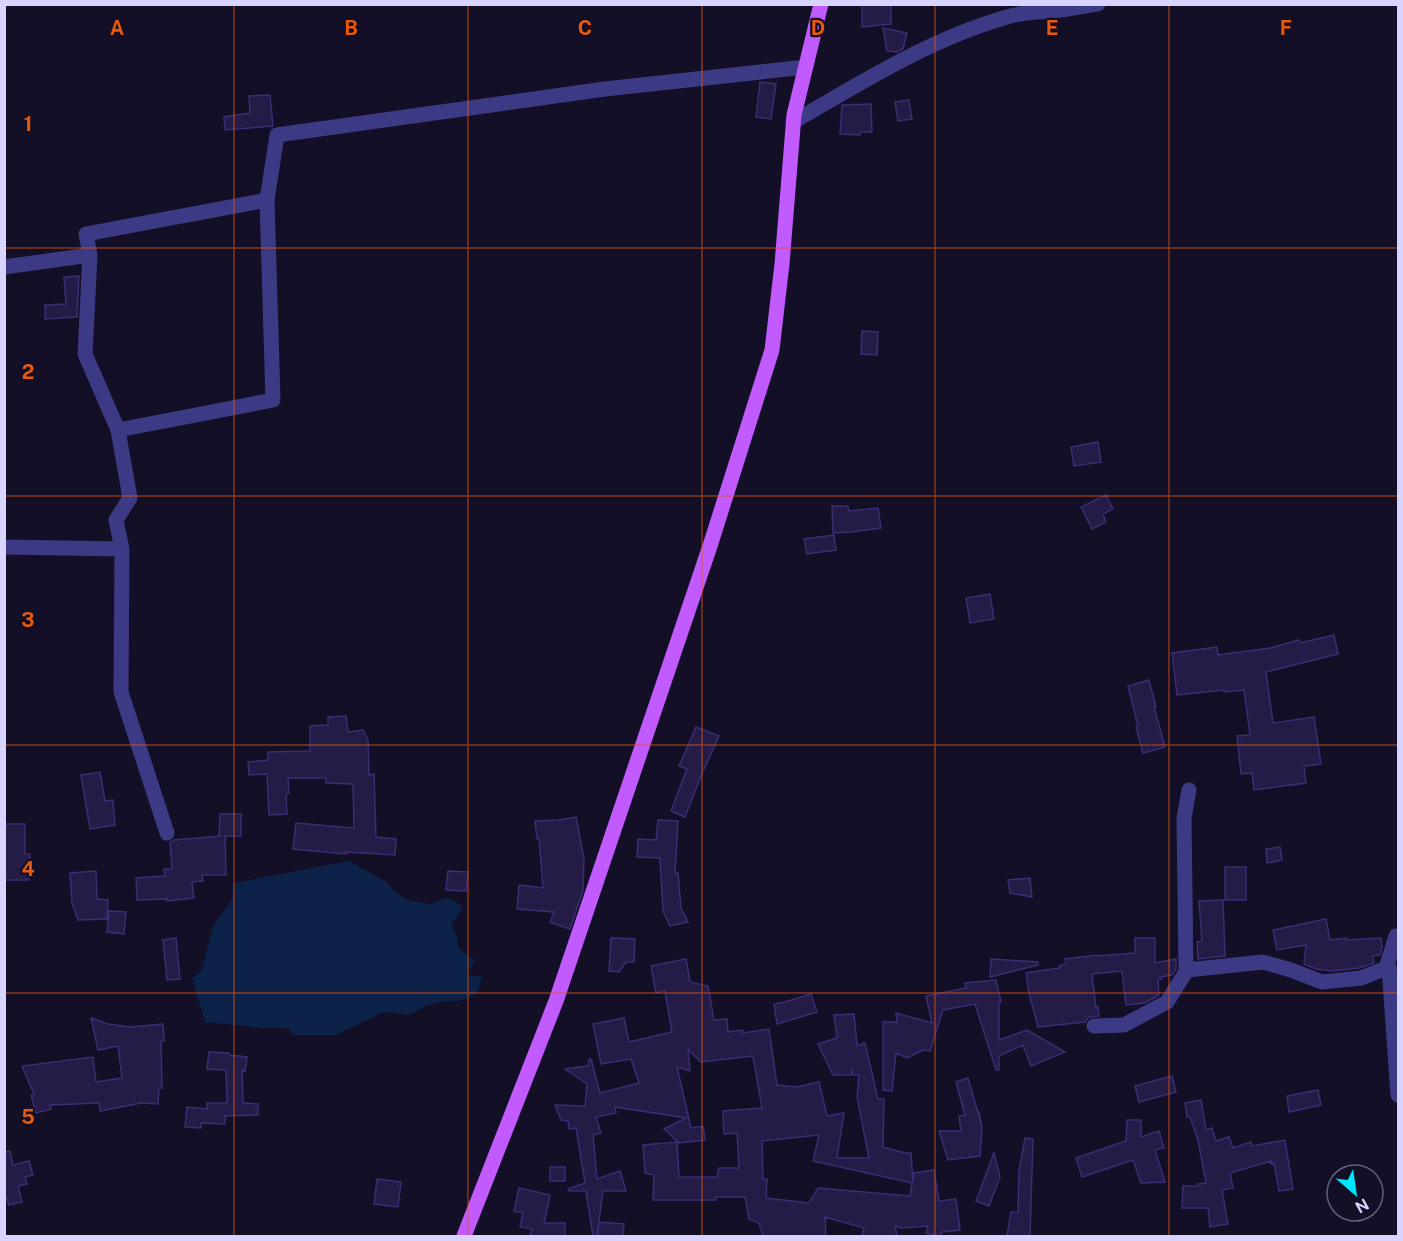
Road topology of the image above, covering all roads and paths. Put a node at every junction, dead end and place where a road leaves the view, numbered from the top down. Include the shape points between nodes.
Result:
1 (821, 4) edge
2 (1098, 4) edge
3 (1022, 9) edge
4 (806, 67) junction
5 (793, 122) junction
6 (267, 200) junction
7 (90, 255) junction
8 (4, 267) edge
9 (118, 430) junction
10 (4, 547) edge
11 (122, 549) junction
12 (1189, 790) dead end
13 (167, 833) dead end
14 (1398, 936) edge
15 (1386, 968) junction
16 (1186, 972) junction
17 (1094, 1026) dead end
18 (1398, 1095) edge
19 (464, 1236) edge

1 - 4 main road
2 - 3 street
3 - 5 street via 908,56
4 - 5 main road
4 - 6 street via 605,89 277,135
5 - 19 main road via 783,264 772,350 556,1001
6 - 7 street via 86,234
6 - 9 street via 273,400
7 - 8 street
7 - 9 street via 85,354
9 - 11 street via 130,498 116,520
10 - 11 street
11 - 13 street via 122,692
12 - 16 street via 1184,818
14 - 15 street
15 - 16 street via 1361,978 1322,982 1263,962
15 - 18 street via 1389,967
16 - 17 street via 1167,1002 1124,1025

